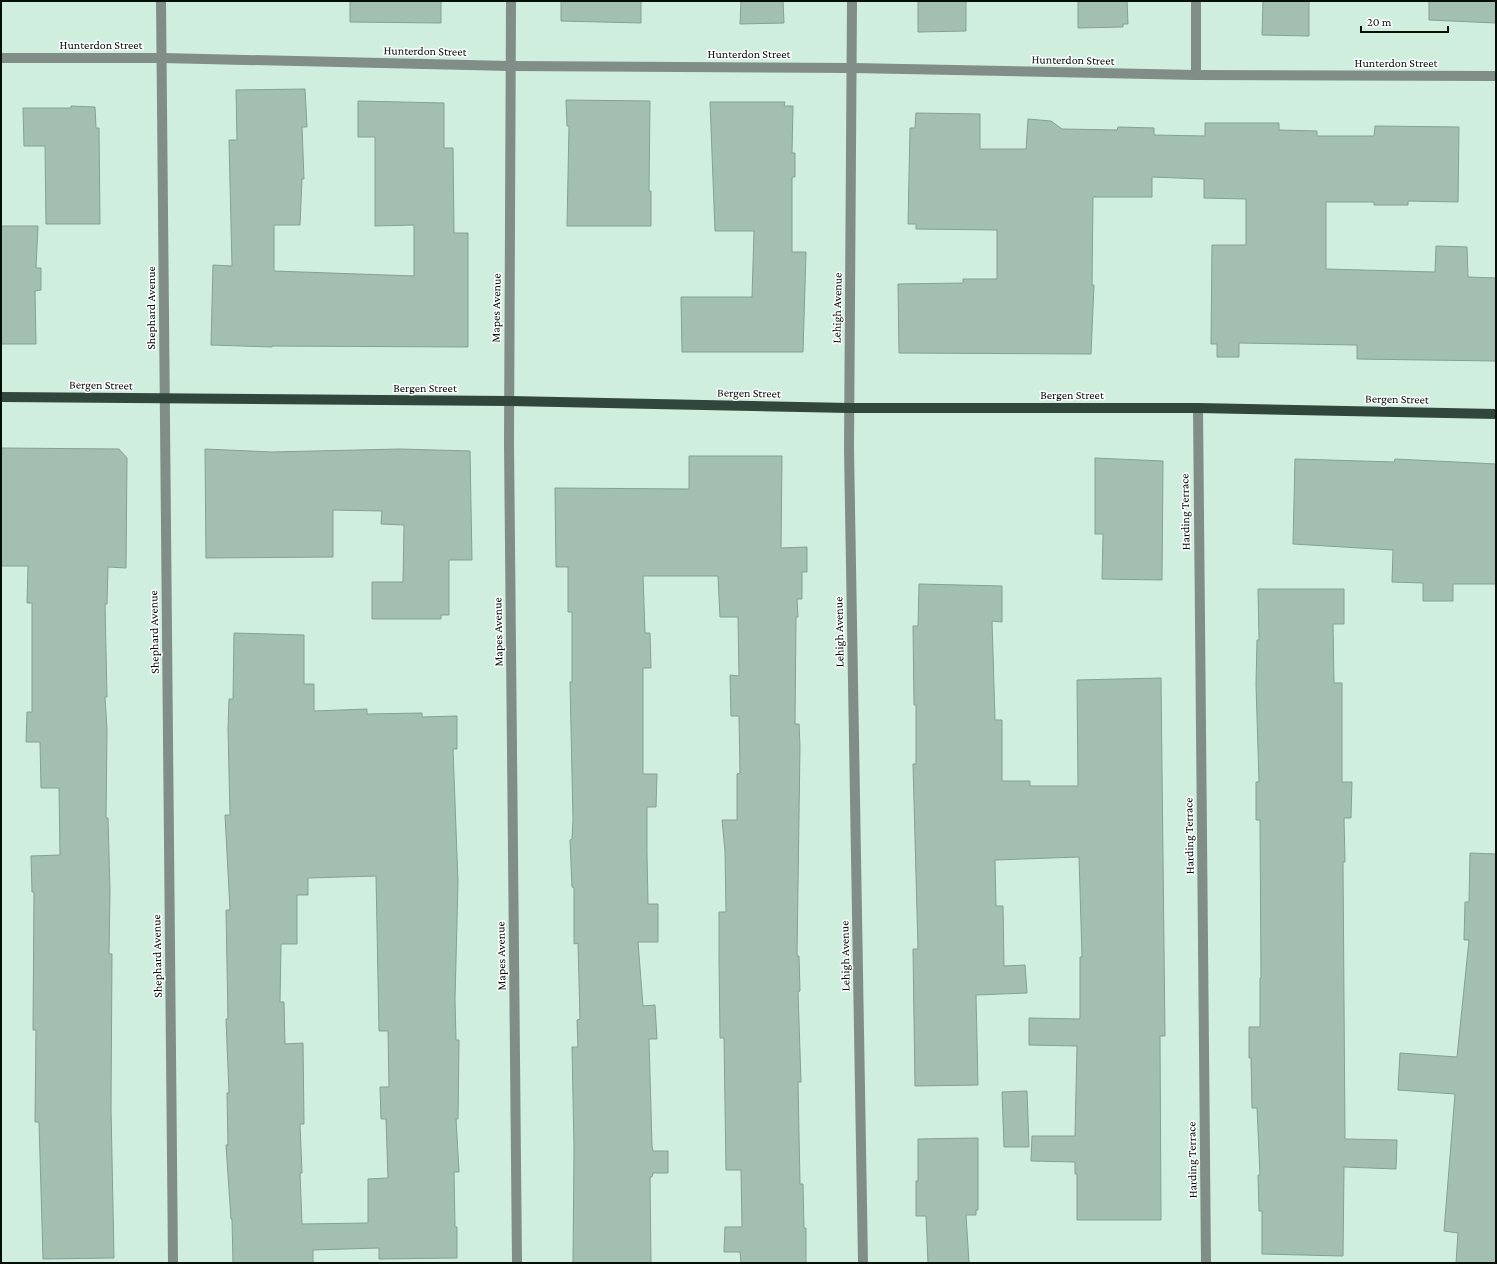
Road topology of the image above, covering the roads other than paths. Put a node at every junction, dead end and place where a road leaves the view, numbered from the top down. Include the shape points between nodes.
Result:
1 (161, 1) edge
2 (511, 1) edge
3 (852, 1) edge
4 (1196, 1) edge
5 (1, 58) edge
6 (162, 58) junction
7 (511, 66) junction
8 (852, 68) junction
9 (1196, 75) junction
10 (1496, 76) edge
11 (1, 397) edge
12 (164, 399) junction
13 (510, 401) junction
14 (850, 408) junction
15 (1198, 408) junction
16 (1496, 414) edge
17 (173, 1263) edge
18 (517, 1263) edge
19 (863, 1263) edge
20 (1206, 1263) edge

1 - 6 street, Shephard Avenue
2 - 7 street, Mapes Avenue
3 - 8 street, Lehigh Avenue
4 - 9 street
5 - 6 street, Hunterdon Street
6 - 7 street, Hunterdon Street
6 - 12 street, Shephard Avenue
7 - 8 street, Hunterdon Street
7 - 13 street, Mapes Avenue
8 - 9 street, Hunterdon Street
8 - 14 street, Lehigh Avenue
9 - 10 street, Hunterdon Street
11 - 12 main road, Bergen Street
12 - 13 main road, Bergen Street
12 - 17 street, Shephard Avenue
13 - 14 main road, Bergen Street
13 - 18 street, Mapes Avenue
14 - 15 main road, Bergen Street
14 - 19 street, Lehigh Avenue
15 - 16 main road, Bergen Street
15 - 20 street, Harding Terrace

